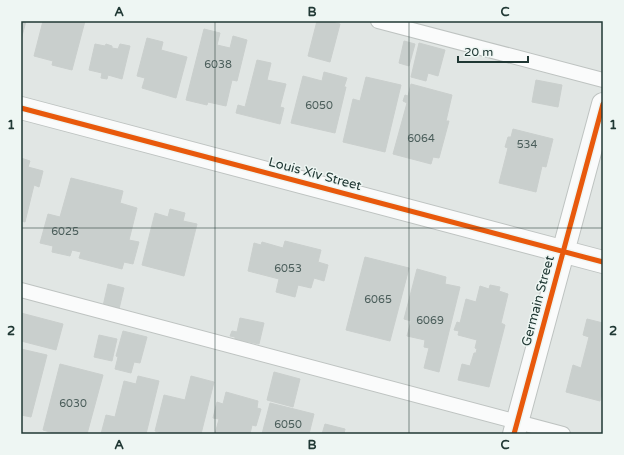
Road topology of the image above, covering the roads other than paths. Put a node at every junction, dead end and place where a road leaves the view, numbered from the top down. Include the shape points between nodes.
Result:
1 (378, 21) edge
2 (603, 80) edge
3 (603, 104) edge
4 (21, 108) edge
5 (563, 251) junction
6 (603, 262) edge
7 (21, 290) edge
8 (516, 428) edge
9 (563, 434) edge

1 - 2 lane
3 - 5 street, Germain Street
4 - 5 street, Louis Xiv Street
5 - 6 street, Louis Xiv Street
5 - 8 street, Germain Street
7 - 8 lane
8 - 9 lane

